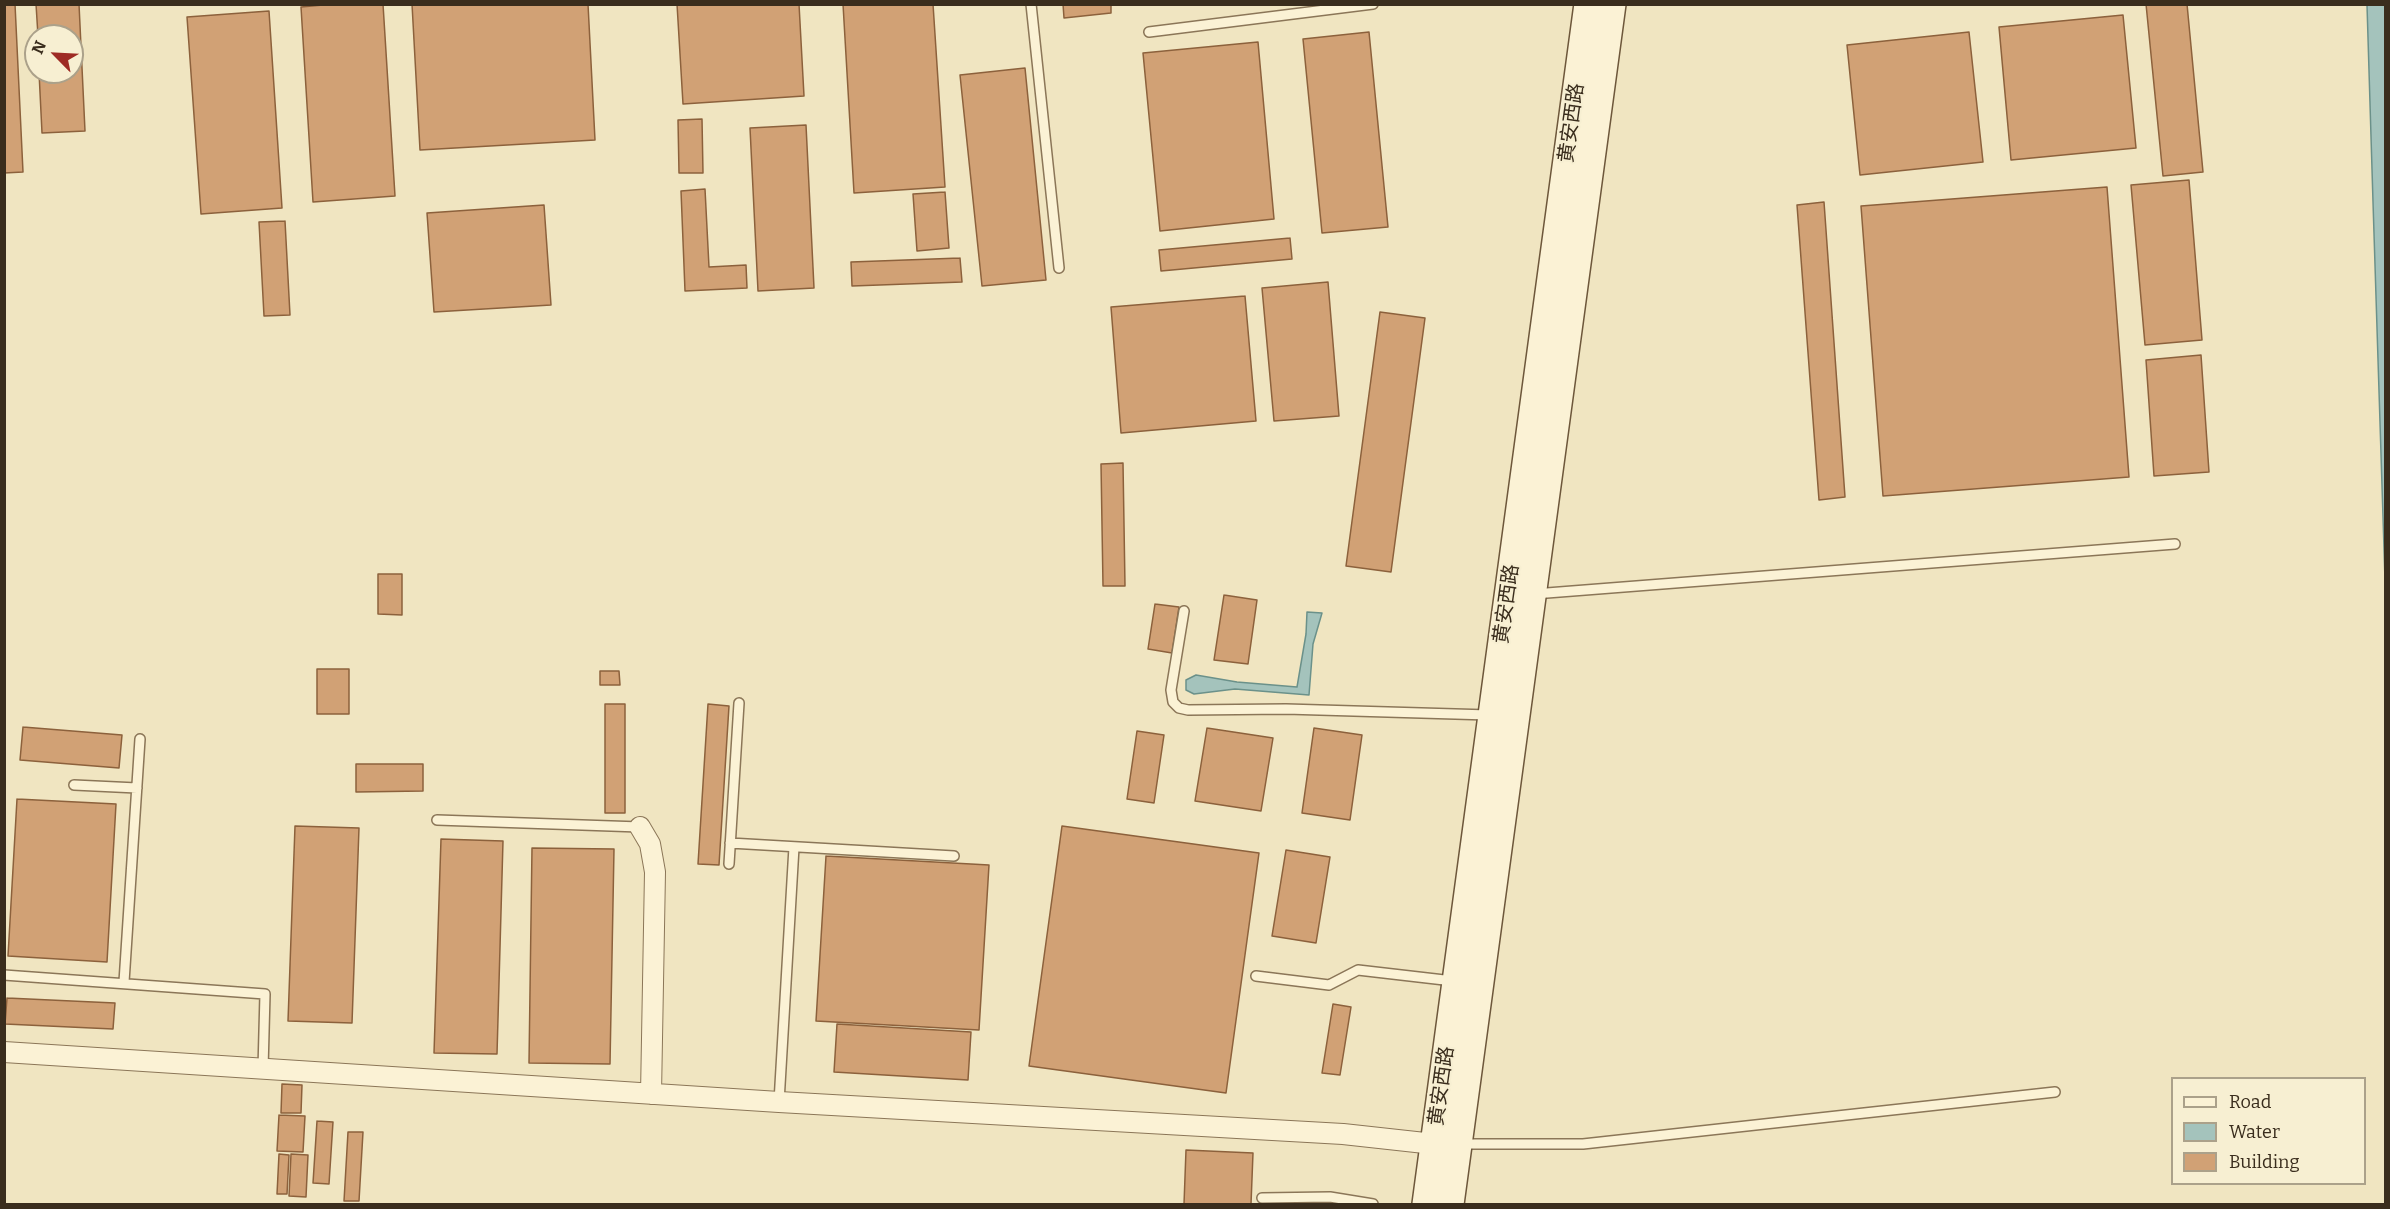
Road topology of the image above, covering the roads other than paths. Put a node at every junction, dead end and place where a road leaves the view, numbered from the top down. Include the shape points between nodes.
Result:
1 (1031, 4) edge
2 (1373, 4) edge
3 (1588, 4) edge
4 (1612, 4) edge
5 (1149, 32) dead end
6 (1059, 268) dead end
7 (2175, 544) dead end
8 (1533, 595) junction
9 (1184, 611) dead end
10 (739, 703) dead end
11 (1492, 715) junction
12 (140, 739) dead end
13 (74, 785) dead end
14 (137, 788) junction
15 (437, 820) dead end
16 (640, 827) joint
17 (730, 843) junction
18 (794, 847) junction
19 (954, 856) dead end
20 (729, 864) dead end
21 (4, 975) edge
22 (1256, 976) dead end
23 (1456, 981) junction
24 (124, 982) junction
25 (4, 1052) edge
26 (263, 1069) junction
27 (2055, 1092) dead end
28 (651, 1094) junction
29 (779, 1102) junction
30 (1446, 1144) junction
31 (1262, 1198) dead end
32 (1373, 1204) edge
33 (1426, 1204) edge
34 (1450, 1204) edge

1 - 6 lane
2 - 5 lane
3 - 11 street, 黄安西路
4 - 8 street, 黄安西路
7 - 8 lane
8 - 30 street, 黄安西路
9 - 11 lane via 1171,690 1173,702 1179,708
10 - 17 lane
11 - 23 street, 黄安西路
12 - 14 lane
13 - 14 lane
14 - 24 lane
15 - 16 lane
16 - 28 street via 650,844 655,872
17 - 18 lane
17 - 20 lane
18 - 19 lane
18 - 29 lane
21 - 24 lane
22 - 23 lane via 1329,985 1358,970
23 - 30 street, 黄安西路
24 - 26 lane via 265,994
25 - 26 street
26 - 28 street
27 - 30 lane via 1583,1144
28 - 29 street
29 - 30 street via 1343,1134
30 - 33 street, 黄安西路
30 - 34 street, 黄安西路
31 - 32 lane via 1330,1197

